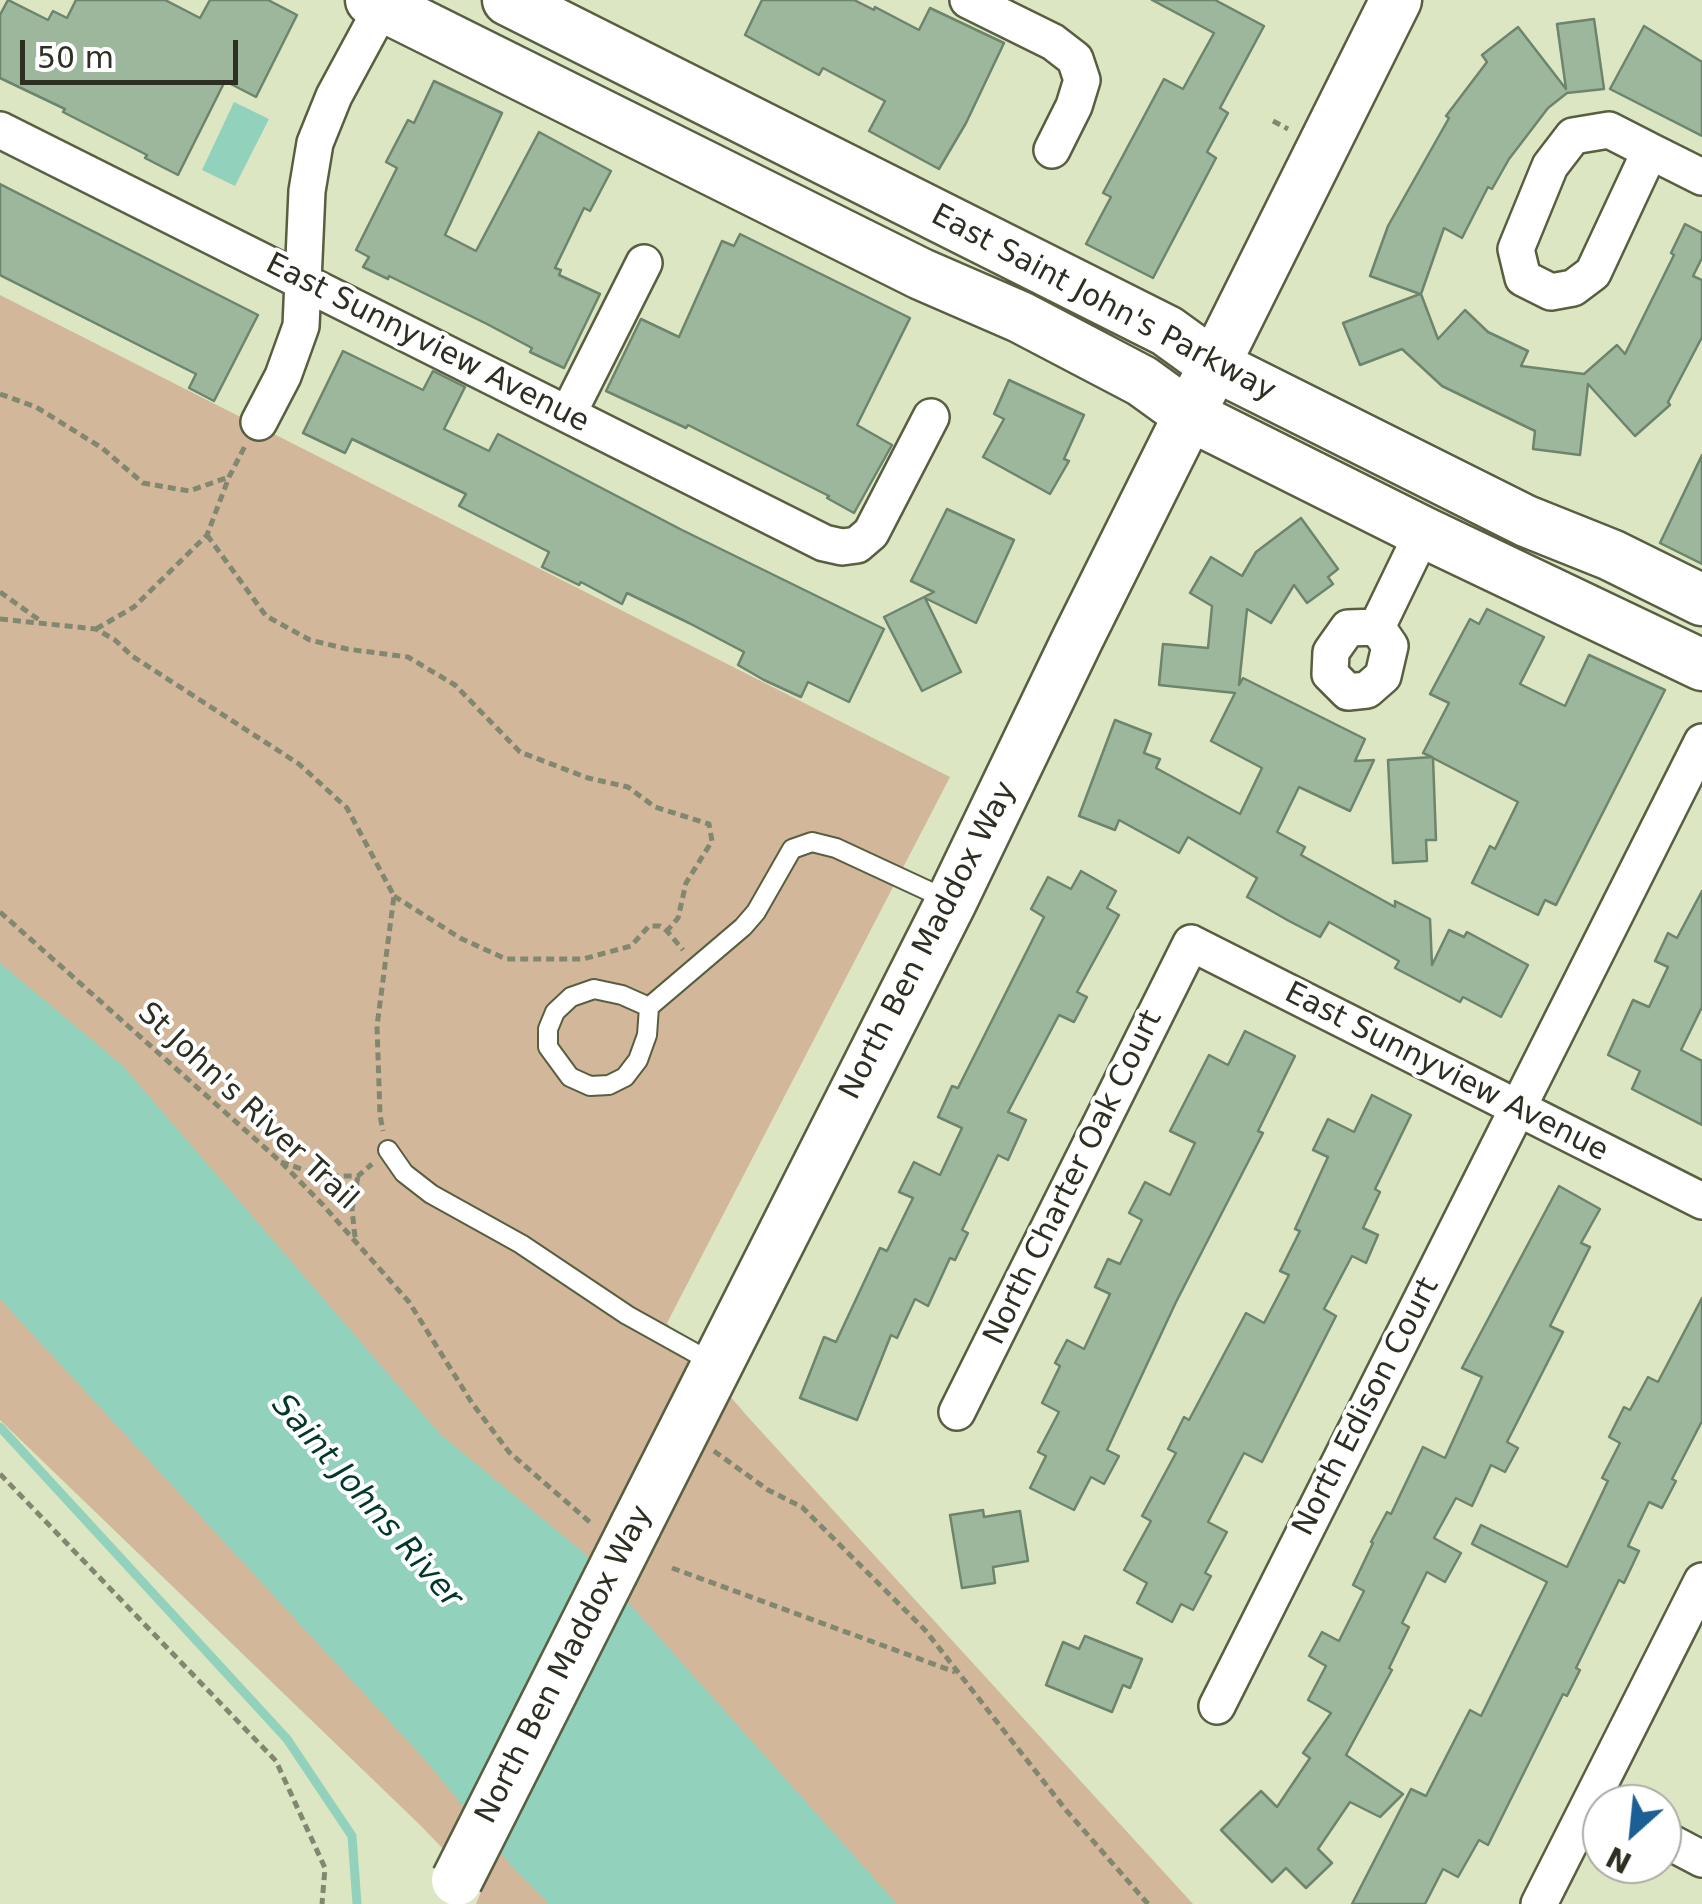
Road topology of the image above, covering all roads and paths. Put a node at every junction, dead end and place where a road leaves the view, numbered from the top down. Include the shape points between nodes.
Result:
1 (508, 0) edge
2 (968, 0) edge
3 (1396, 0) edge
4 (380, 2) edge
5 (0, 130) edge
6 (1052, 150) dead end
7 (1650, 151) junction
8 (1702, 178) edge
9 (644, 263) dead end
10 (303, 282) junction
11 (1214, 366) junction
12 (0, 394) edge
13 (568, 414) junction
14 (1189, 415) junction
15 (930, 417) dead end
16 (259, 422) joint
17 (228, 477) junction
18 (1423, 532) junction
19 (207, 535) junction
20 (0, 592) edge
21 (1702, 600) edge
22 (0, 619) edge
23 (43, 623) junction
24 (1377, 627) dead end
25 (96, 629) junction
26 (1702, 665) edge
27 (1702, 742) edge
28 (394, 896) junction
29 (951, 902) junction
30 (0, 912) edge
31 (667, 930) junction
32 (1191, 943) joint
33 (696, 966) junction
34 (649, 1007) junction
35 (1516, 1108) junction
36 (388, 1150) junction
37 (281, 1162) junction
38 (358, 1176) junction
39 (1702, 1201) edge
40 (355, 1241) junction
41 (716, 1364) junction
42 (958, 1412) dead end
43 (681, 1435) junction
44 (0, 1474) edge
45 (614, 1525) junction
46 (672, 1568) dead end
47 (1702, 1581) edge
48 (958, 1672) junction
49 (1217, 1706) dead end
50 (1607, 1784) edge
51 (1582, 1831) edge
52 (451, 1892) edge
53 (322, 1904) edge
54 (1148, 1904) edge
55 (1539, 1904) edge

1 - 11 main road, East Saint John's Parkway via 1167,331
2 - 6 street via 1075,59 1082,80
3 - 11 main road, North Ben Maddox Way
4 - 10 street via 315,144
4 - 14 main road, East Saint John's Parkway via 921,274 1020,317 1134,377
5 - 10 street, East Sunnyview Avenue
7 - 7 street via 1609,130 1574,136 1550,166 1516,248 1523,278 1550,292 1572,288 1593,273
7 - 8 street
9 - 13 street
10 - 13 street, East Sunnyview Avenue
10 - 16 street via 302,326
11 - 14 main road, North Ben Maddox Way
11 - 21 main road, East Saint John's Parkway
12 - 17 path via 36,406 143,483 189,491
13 - 15 street, East Sunnyview Avenue via 842,547 857,546 881,519
14 - 18 main road, East Saint John's Parkway
14 - 29 main road, North Ben Maddox Way
16 - 17 path
17 - 19 path
18 - 24 street
18 - 26 main road, East Saint John's Parkway
19 - 25 path via 134,607
19 - 31 path via 266,616 310,640 408,657 455,685 520,752 628,787 655,806 710,824 712,842
20 - 23 path
22 - 23 path
23 - 25 path
25 - 28 path via 299,764 347,808
27 - 35 street, North Edison Court
28 - 31 path via 506,959 583,958 631,946 649,926
28 - 36 path via 378,1026 380,1116
29 - 33 lane via 812,842 792,849 756,912
29 - 41 main road, North Ben Maddox Way
30 - 37 path, St John's River Trail
31 - 33 path
32 - 35 street, East Sunnyview Avenue
32 - 42 street, North Charter Oak Court
33 - 34 lane
34 - 34 lane via 638,1060 609,1085 570,1078 548,1047 555,1012 571,997 594,989
35 - 39 street, East Sunnyview Avenue
35 - 49 street, North Edison Court
36 - 38 path
36 - 41 lane via 404,1174 431,1194
37 - 38 path via 322,1176
37 - 40 path, St John's River Trail
38 - 40 path
40 - 45 path, St John's River Trail via 409,1302 509,1452
41 - 43 main road, North Ben Maddox Way
43 - 45 main road, North Ben Maddox Way
43 - 48 path via 802,1507
44 - 53 path via 276,1760 324,1868
45 - 52 main road, North Ben Maddox Way, bridge
46 - 48 path
47 - 50 street
48 - 54 path
51 - 55 street

